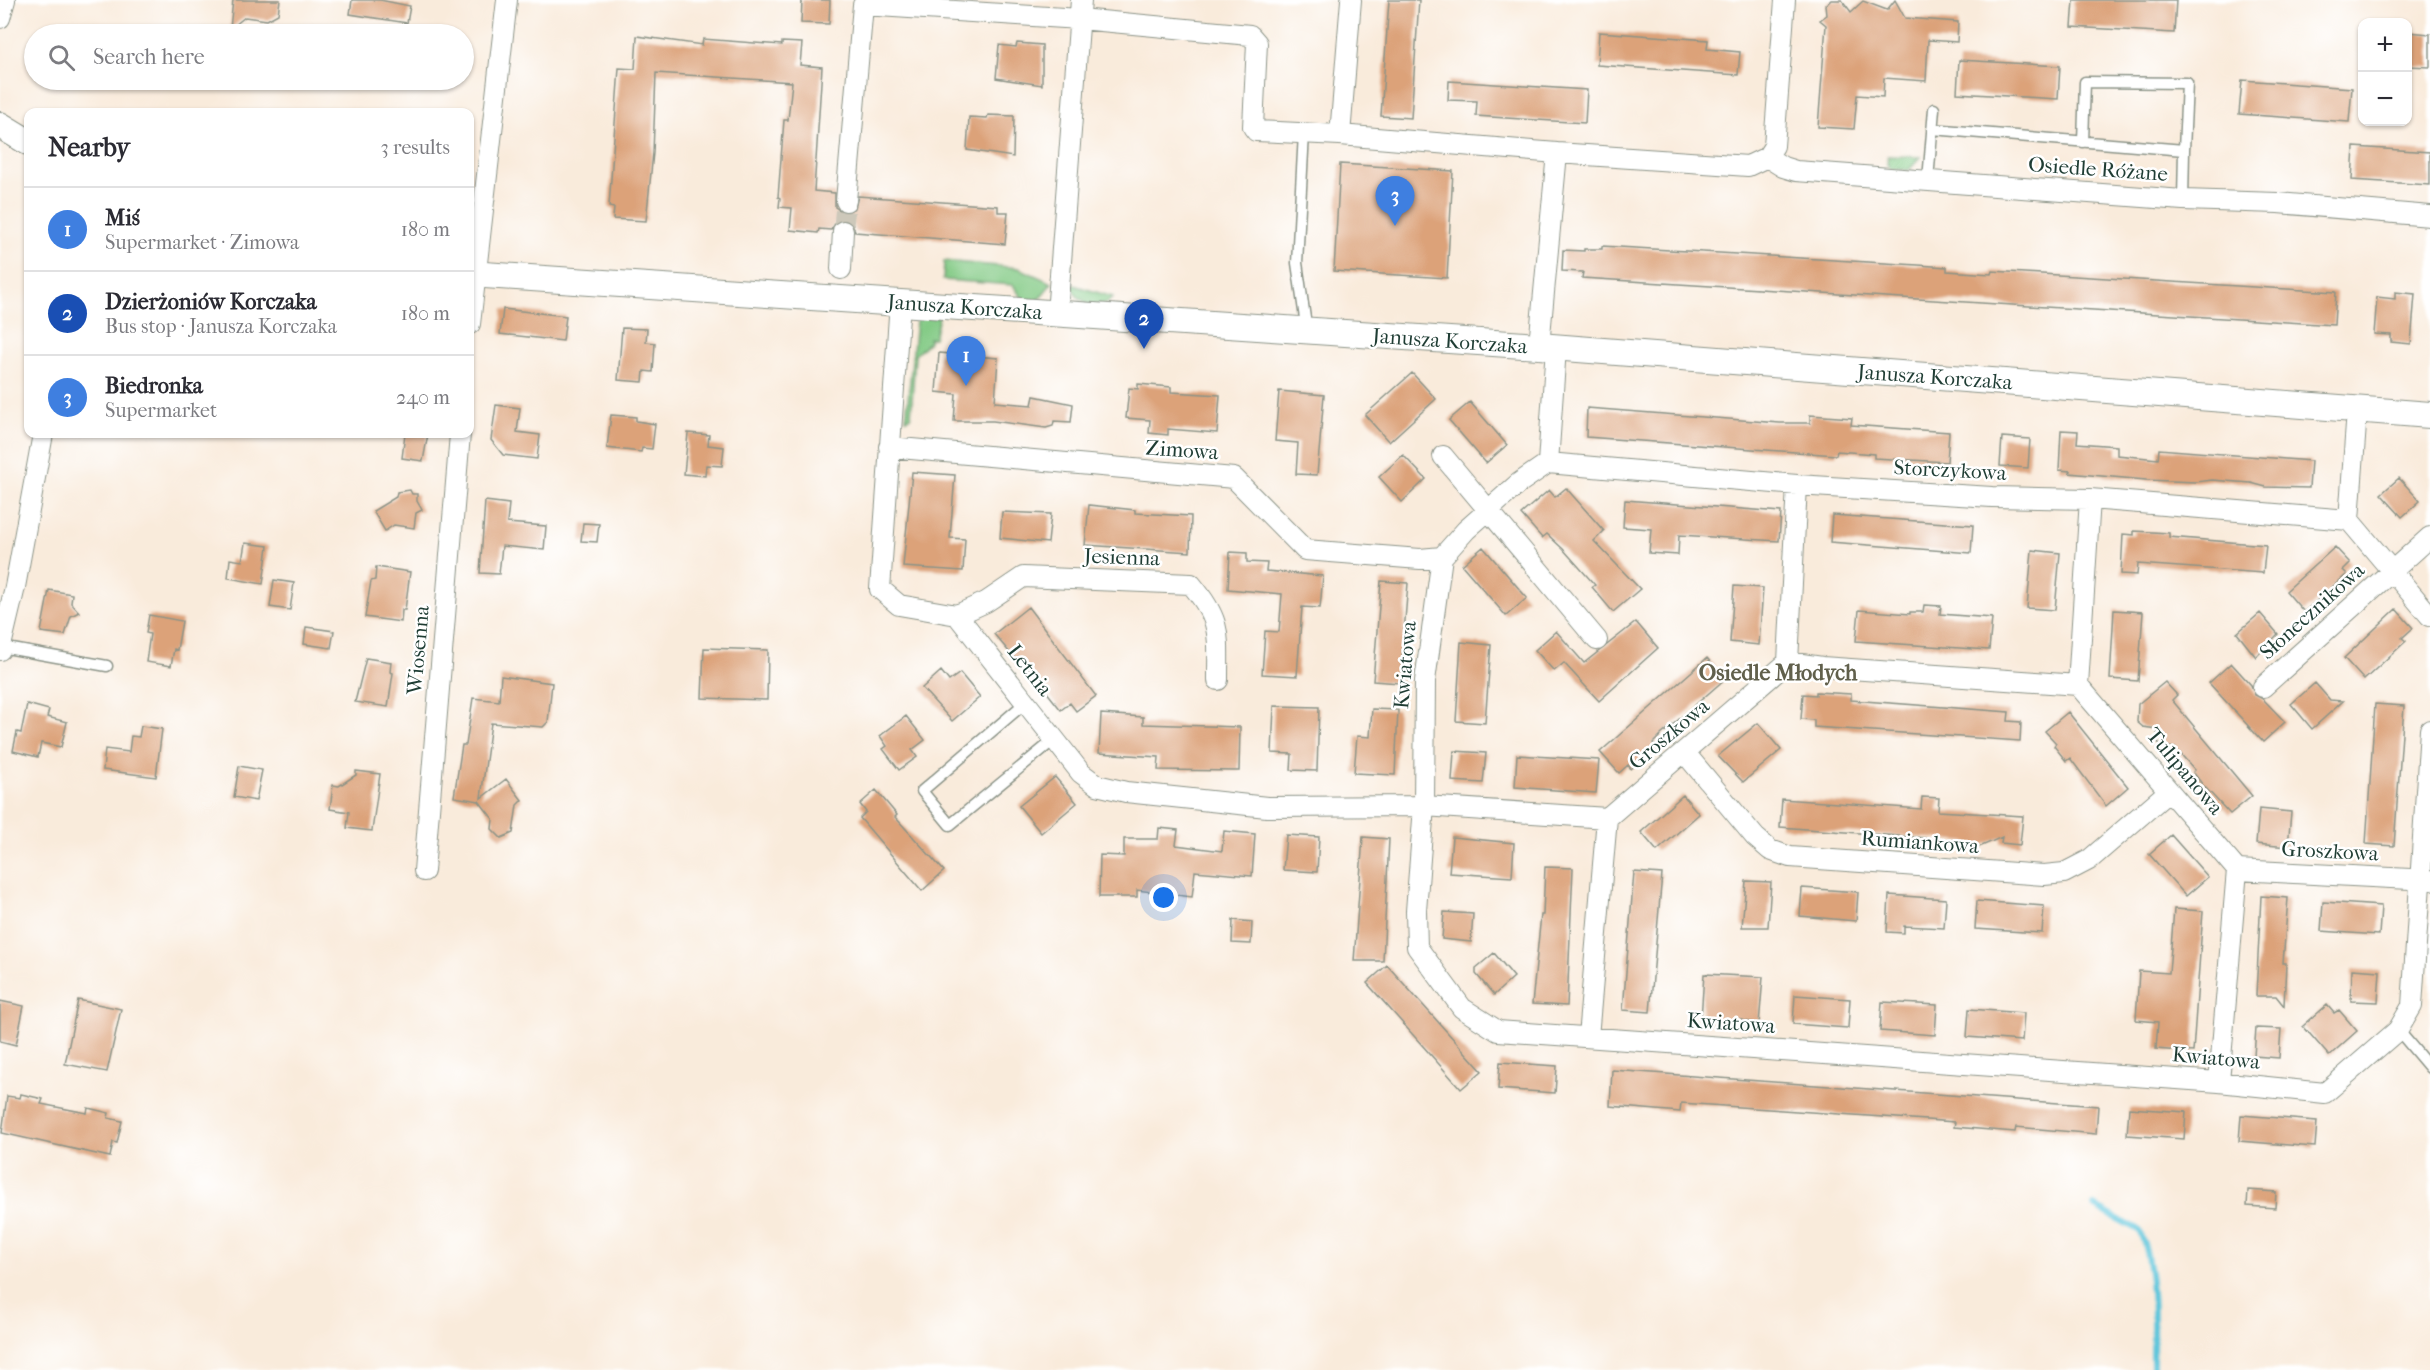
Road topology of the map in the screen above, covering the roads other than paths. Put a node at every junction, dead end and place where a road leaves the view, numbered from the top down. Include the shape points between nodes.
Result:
1 (5, 0) edge
2 (507, 0) edge
3 (1351, 0) edge
4 (1785, 0) edge
5 (863, 2) edge
6 (1080, 9) edge
7 (0, 18) edge
8 (1934, 109) dead end
9 (0, 125) edge
10 (1932, 129) junction
11 (1304, 133) junction
12 (1340, 135) junction
13 (24, 140) edge
14 (2083, 142) junction
15 (2184, 150) junction
16 (1557, 153) junction
17 (1767, 157) junction
18 (1928, 180) junction
19 (2183, 200) junction
20 (846, 201) tunnel mouth
21 (2430, 216) edge
22 (843, 231) tunnel mouth
23 (474, 258) edge
24 (474, 274) edge
25 (839, 284) junction
26 (900, 302) junction
27 (1057, 314) junction
28 (1307, 332) junction
29 (1547, 347) junction
30 (2357, 411) junction
31 (2430, 415) edge
32 (42, 438) edge
33 (460, 438) edge
34 (889, 447) junction
35 (1443, 456) dead end
36 (1548, 463) junction
37 (1797, 485) junction
38 (2090, 499) junction
39 (1488, 511) junction
40 (2349, 520) junction
41 (2430, 537) edge
42 (1442, 556) junction
43 (2392, 571) junction
44 (957, 615) junction
45 (2430, 616) edge
46 (1597, 640) dead end
47 (0, 649) edge
48 (1788, 662) junction
49 (107, 666) dead end
50 (1218, 680) dead end
51 (2078, 685) junction
52 (2263, 687) dead end
53 (1025, 703) junction
54 (2430, 730) edge
55 (1055, 740) junction
56 (1685, 753) junction
57 (2169, 791) junction
58 (1424, 806) junction
59 (1606, 818) junction
60 (2238, 870) junction
61 (424, 871) dead end
62 (2425, 880) edge
63 (2398, 1030) junction
64 (1588, 1037) junction
65 (2430, 1068) edge
66 (2219, 1082) junction

1 - 7 street
2 - 23 street
3 - 12 street
4 - 17 street via 1776,131 1774,146
5 - 6 street
5 - 20 street
6 - 11 street via 1250,35 1257,43 1253,127 1256,131
6 - 27 street
8 - 10 lane
9 - 13 street
10 - 14 lane
10 - 18 lane
11 - 12 street
11 - 28 lane via 1297,263
12 - 16 street
14 - 15 lane
14 - 15 lane via 2085,82 2187,83
15 - 19 lane
16 - 17 street via 1748,166
16 - 29 street
17 - 18 street, Osiedle Różane via 1796,171
18 - 19 street, Osiedle Różane
19 - 21 street, Osiedle Różane via 2278,203
22 - 25 street
24 - 25 street, Janusza Korczaka
25 - 26 street, Janusza Korczaka
26 - 27 street, Janusza Korczaka
26 - 34 street
27 - 28 street, Janusza Korczaka
28 - 29 street, Janusza Korczaka
29 - 30 street, Janusza Korczaka
29 - 36 street
30 - 31 street, Janusza Korczaka
30 - 40 street
32 - 47 street
33 - 61 street, Wiosenna
34 - 42 street, Zimowa via 1234,478 1305,550 1420,559
34 - 44 street via 880,589 899,605
35 - 39 street
36 - 37 street, Storczykowa
36 - 39 street
37 - 38 street, Storczykowa
37 - 48 street
38 - 40 street, Storczykowa
38 - 51 street
39 - 42 street
39 - 46 street
40 - 43 street, Słonecznikowa
41 - 43 street, Słonecznikowa
42 - 58 street, Kwiatowa via 1425,681
43 - 45 street, Słonecznikowa
43 - 52 street, Słonecznikowa
44 - 50 street, Jesienna via 986,602 1023,577 1191,584 1210,606 1218,627
44 - 53 street, Letnia
47 - 49 lane
48 - 51 street
48 - 56 street, Groszkowa
51 - 57 street, Tulipanowa
53 - 55 street, Letnia
53 - 55 lane via 922,791 950,825
54 - 62 street, Kwiatowa
55 - 58 street, Letnia via 1081,773 1097,785 1126,792 1267,807
56 - 57 street, Rumiankowa via 1755,837 1770,850 1790,857 2044,875 2064,873 2089,860
56 - 59 street, Groszkowa
57 - 60 street, Tulipanowa
58 - 59 street
58 - 64 street, Kwiatowa via 1417,947 1462,1008 1498,1031
59 - 64 street
60 - 62 street, Groszkowa
60 - 66 street
62 - 63 street, Kwiatowa via 2412,1006
63 - 65 lane
63 - 66 street, Kwiatowa via 2325,1093
64 - 66 street, Kwiatowa

